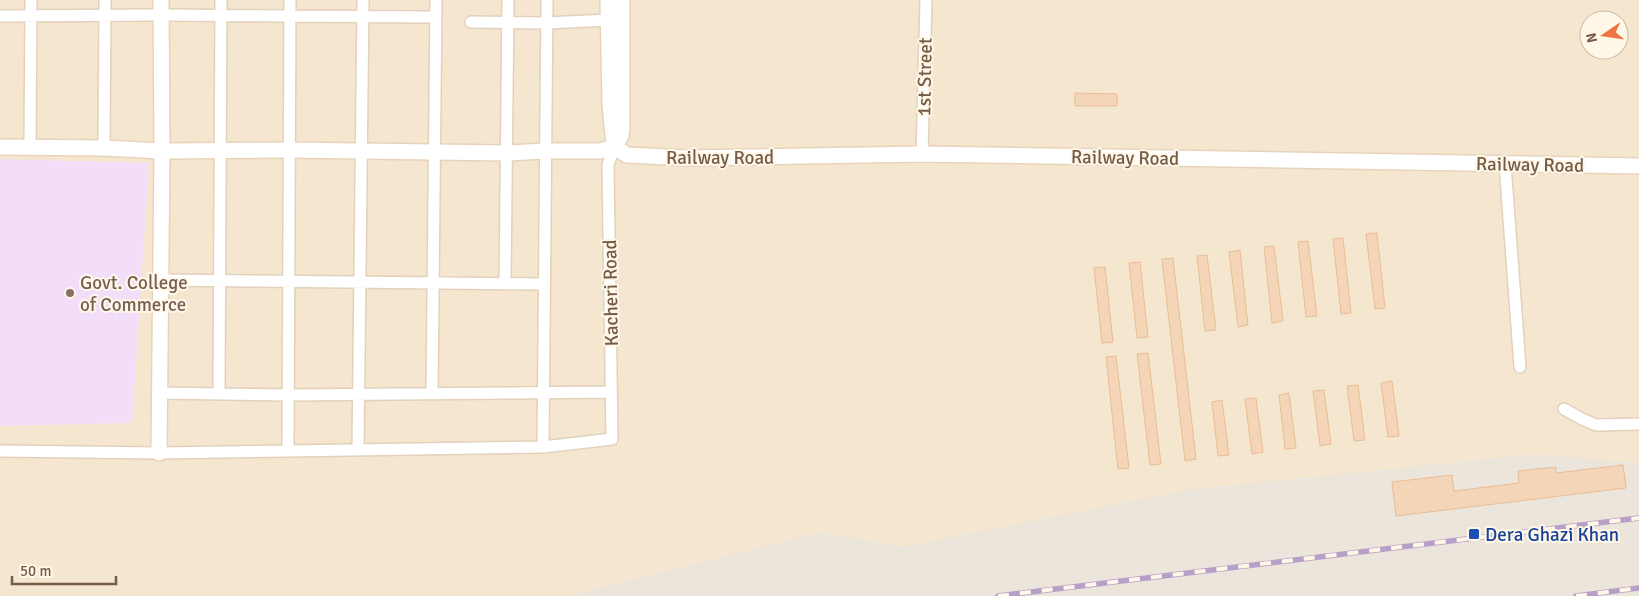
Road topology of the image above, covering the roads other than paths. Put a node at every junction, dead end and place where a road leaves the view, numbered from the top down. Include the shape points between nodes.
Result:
1 (31, 0) edge
2 (105, 0) edge
3 (221, 0) edge
4 (290, 0) edge
5 (363, 0) edge
6 (436, 0) edge
7 (508, 0) edge
8 (547, 0) edge
9 (608, 0) edge
10 (622, 0) edge
11 (926, 0) edge
12 (161, 8) edge
13 (0, 16) edge
14 (31, 16) junction
15 (105, 16) junction
16 (221, 16) junction
17 (290, 16) junction
18 (363, 17) junction
19 (436, 17) junction
20 (608, 20) junction
21 (471, 22) dead end
22 (508, 22) junction
23 (547, 23) junction
24 (0, 146) edge
25 (30, 147) junction
26 (614, 147) junction
27 (104, 148) junction
28 (289, 150) junction
29 (162, 151) junction
30 (220, 151) junction
31 (361, 151) junction
32 (545, 151) junction
33 (434, 152) junction
34 (507, 153) junction
35 (922, 154) junction
36 (1506, 164) junction
37 (1639, 166) edge
38 (160, 280) junction
39 (220, 281) junction
40 (289, 282) junction
41 (360, 282) junction
42 (433, 283) junction
43 (505, 284) junction
44 (544, 284) junction
45 (1520, 366) dead end
46 (611, 392) junction
47 (159, 393) junction
48 (544, 393) junction
49 (219, 394) junction
50 (358, 394) junction
51 (432, 394) junction
52 (288, 395) junction
53 (1564, 409) dead end
54 (1639, 424) edge
55 (543, 447) junction
56 (358, 450) junction
57 (0, 451) edge
58 (288, 451) junction
59 (159, 452) junction

1 - 14 street
2 - 15 street
3 - 16 street
4 - 17 street
5 - 18 street
6 - 19 street
7 - 22 street
8 - 23 street
9 - 20 main road, Kacheri Road
10 - 26 main road, Kacheri Road via 622,128
11 - 35 street, 1st Street
12 - 15 street
12 - 16 street
12 - 29 main road
13 - 14 street
14 - 15 street
14 - 25 street
15 - 27 street
16 - 17 street
16 - 30 street
17 - 18 street
17 - 28 street
18 - 19 street
18 - 31 street
19 - 33 street
20 - 23 street
20 - 26 main road, Kacheri Road
21 - 22 street
22 - 23 street
22 - 34 street
23 - 32 street
24 - 25 main road
25 - 27 main road
26 - 32 main road via 600,151
26 - 35 main road, Railway Road via 627,155 688,158
26 - 46 street, Kacheri Road via 608,165
27 - 29 main road
28 - 30 main road
28 - 31 main road
28 - 40 street
29 - 30 main road
29 - 38 main road
30 - 39 street
31 - 33 main road
31 - 41 street
32 - 34 main road
32 - 44 street
33 - 34 main road
33 - 42 street
34 - 43 street
35 - 36 main road, Railway Road
36 - 37 main road, Railway Road
36 - 45 street
38 - 39 street
38 - 47 main road
39 - 40 street
39 - 49 street
40 - 41 street
40 - 52 street
41 - 42 street
41 - 50 street
42 - 43 street
42 - 51 street
43 - 44 street
44 - 48 street
46 - 48 street
46 - 55 street, Kacheri Road via 612,439
47 - 49 street
47 - 59 main road
48 - 51 street
48 - 55 street
49 - 52 street
50 - 51 street
50 - 52 street
50 - 56 street
52 - 58 street
53 - 54 street via 1596,425
55 - 56 street
56 - 58 street
57 - 59 street
58 - 59 street

